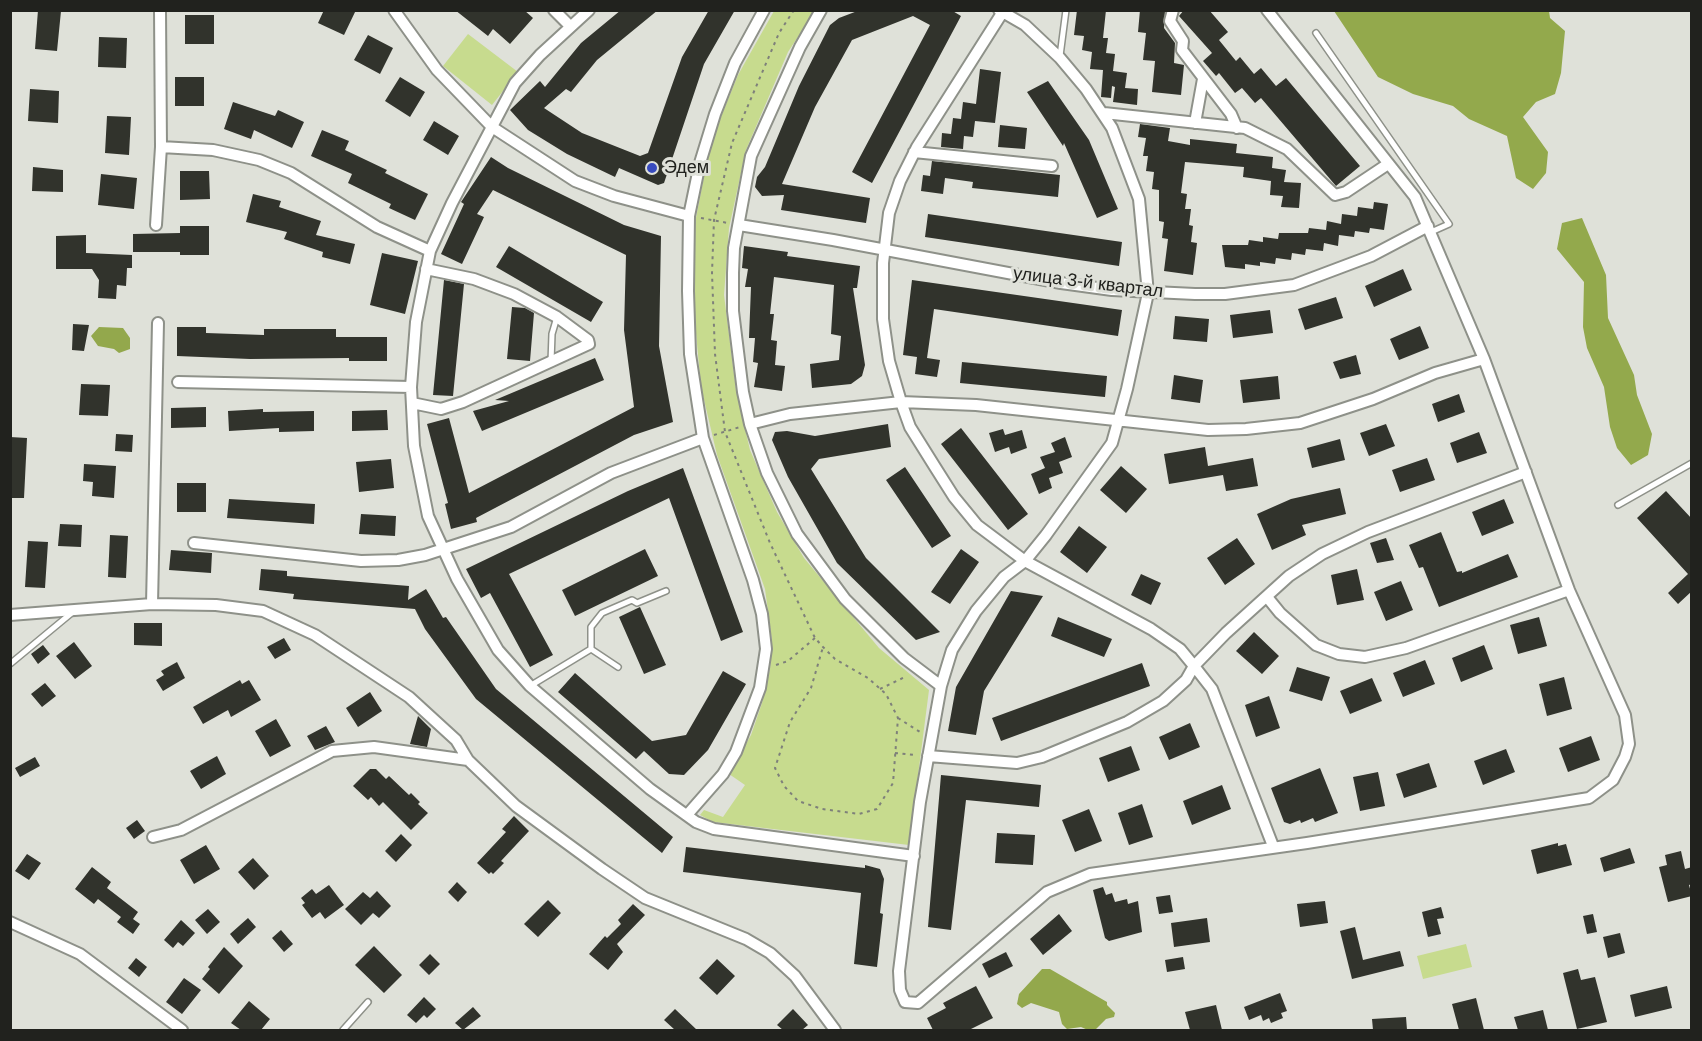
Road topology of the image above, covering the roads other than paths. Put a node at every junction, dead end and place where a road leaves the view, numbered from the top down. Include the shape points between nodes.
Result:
1 (160, 10) edge
2 (394, 10) edge
3 (554, 10) edge
4 (589, 10) edge
5 (764, 10) edge
6 (821, 10) edge
7 (1066, 10) edge
8 (1173, 10) edge
9 (1267, 10) edge
10 (1002, 11) edge
11 (570, 26) junction
12 (1316, 33) dead end
13 (1060, 58) junction
14 (1203, 79) junction
15 (1104, 113) junction
16 (1195, 123) junction
17 (492, 127) junction
18 (1237, 128) junction
19 (161, 147) junction
20 (914, 152) junction
21 (1388, 164) junction
22 (1052, 165) dead end
23 (689, 216) junction
24 (156, 225) dead end
25 (739, 225) junction
26 (1429, 229) junction
27 (884, 249) junction
28 (430, 251) junction
29 (426, 268) junction
30 (1148, 293) junction
31 (557, 317) junction
32 (158, 323) dead end
33 (1484, 359) junction
34 (551, 363) junction
35 (178, 382) dead end
36 (411, 387) junction
37 (901, 402) junction
38 (412, 403) junction
39 (1118, 420) junction
40 (750, 424) junction
41 (703, 438) junction
42 (1692, 463) edge
43 (1526, 472) junction
44 (1618, 505) dead end
45 (194, 543) dead end
46 (443, 549) junction
47 (1025, 561) junction
48 (1569, 590) junction
49 (666, 591) dead end
50 (1267, 597) junction
51 (152, 604) junction
52 (76, 609) junction
53 (10, 615) edge
54 (591, 649) junction
55 (10, 664) edge
56 (1194, 666) junction
57 (618, 667) dead end
58 (530, 686) junction
59 (941, 686) junction
60 (928, 756) junction
61 (468, 760) junction
62 (687, 815) junction
63 (153, 837) dead end
64 (1273, 846) junction
65 (914, 856) junction
66 (10, 922) edge
67 (368, 1002) dead end
68 (182, 1030) edge
69 (343, 1030) edge
70 (835, 1030) edge

1 - 19 street
2 - 17 street via 436,70
3 - 11 street
4 - 11 street
5 - 23 street via 735,63 715,114
6 - 25 street via 751,156
7 - 13 lane
8 - 14 street via 1170,21 1183,41 1182,50
9 - 21 street
10 - 13 street via 1025,25
10 - 20 street
11 - 17 street via 515,83
12 - 26 lane via 1449,224
13 - 15 street
14 - 16 street
14 - 18 street via 1231,114
15 - 16 street
15 - 30 street via 1138,199
16 - 18 street
17 - 23 street via 575,181
17 - 28 street
18 - 21 street via 1245,128 1287,149 1335,195
19 - 24 street
19 - 28 street via 213,150 259,160 291,173 377,227
20 - 22 street
20 - 27 street via 889,213
21 - 26 street via 1415,197
23 - 41 street via 688,323
25 - 27 street, улица 3-й квартал
25 - 40 street via 733,265 733,311
26 - 30 street, улица 3-й квартал via 1294,285 1225,294
26 - 33 street
27 - 30 street, улица 3-й квартал via 1061,282
27 - 37 street via 883,320 889,362
28 - 29 street
29 - 31 street via 474,279 514,294
29 - 36 street via 416,322
30 - 39 street
31 - 34 lane
31 - 34 street via 589,344
32 - 51 street
33 - 39 street via 1300,423 1209,430
33 - 43 street
34 - 38 street via 449,407
35 - 36 street
36 - 38 street
37 - 39 street via 976,405
37 - 40 street via 790,414
37 - 47 street via 910,427 954,497 977,525
38 - 46 street via 419,478 428,516
39 - 47 street via 1112,443
40 - 59 street via 780,505 797,534 845,599 918,670
41 - 46 street via 611,473 511,527
41 - 62 street via 753,580 766,650 760,688 736,752 723,774
42 - 44 lane
43 - 48 street
43 - 50 street via 1341,545 1289,576
45 - 46 street via 361,561 398,560
46 - 58 street via 498,650
47 - 56 street via 1151,629 1179,649
47 - 59 street via 1004,577 976,611 952,650
48 - 50 street via 1406,648 1365,657 1339,654 1316,645
48 - 64 street via 1624,715 1629,744 1614,780 1589,798
49 - 54 lane via 602,613 591,627
50 - 56 street
51 - 52 street
51 - 61 street via 216,605 263,611 315,635 409,697 456,740
52 - 53 street
52 - 55 lane
54 - 57 lane
54 - 58 lane
56 - 60 street via 1186,680 1163,702 1127,722 1042,757 1017,763
56 - 64 street via 1212,689
58 - 62 street via 650,789
59 - 60 street
60 - 65 street
61 - 63 street via 374,747 332,751 181,830
61 - 70 street via 516,806 645,898 746,939 770,953 795,976
62 - 65 street via 714,828
64 - 65 street via 1117,869 1068,882 1047,892 918,1003 905,1002 900,990 901,950
66 - 68 street via 80,954
67 - 69 lane

